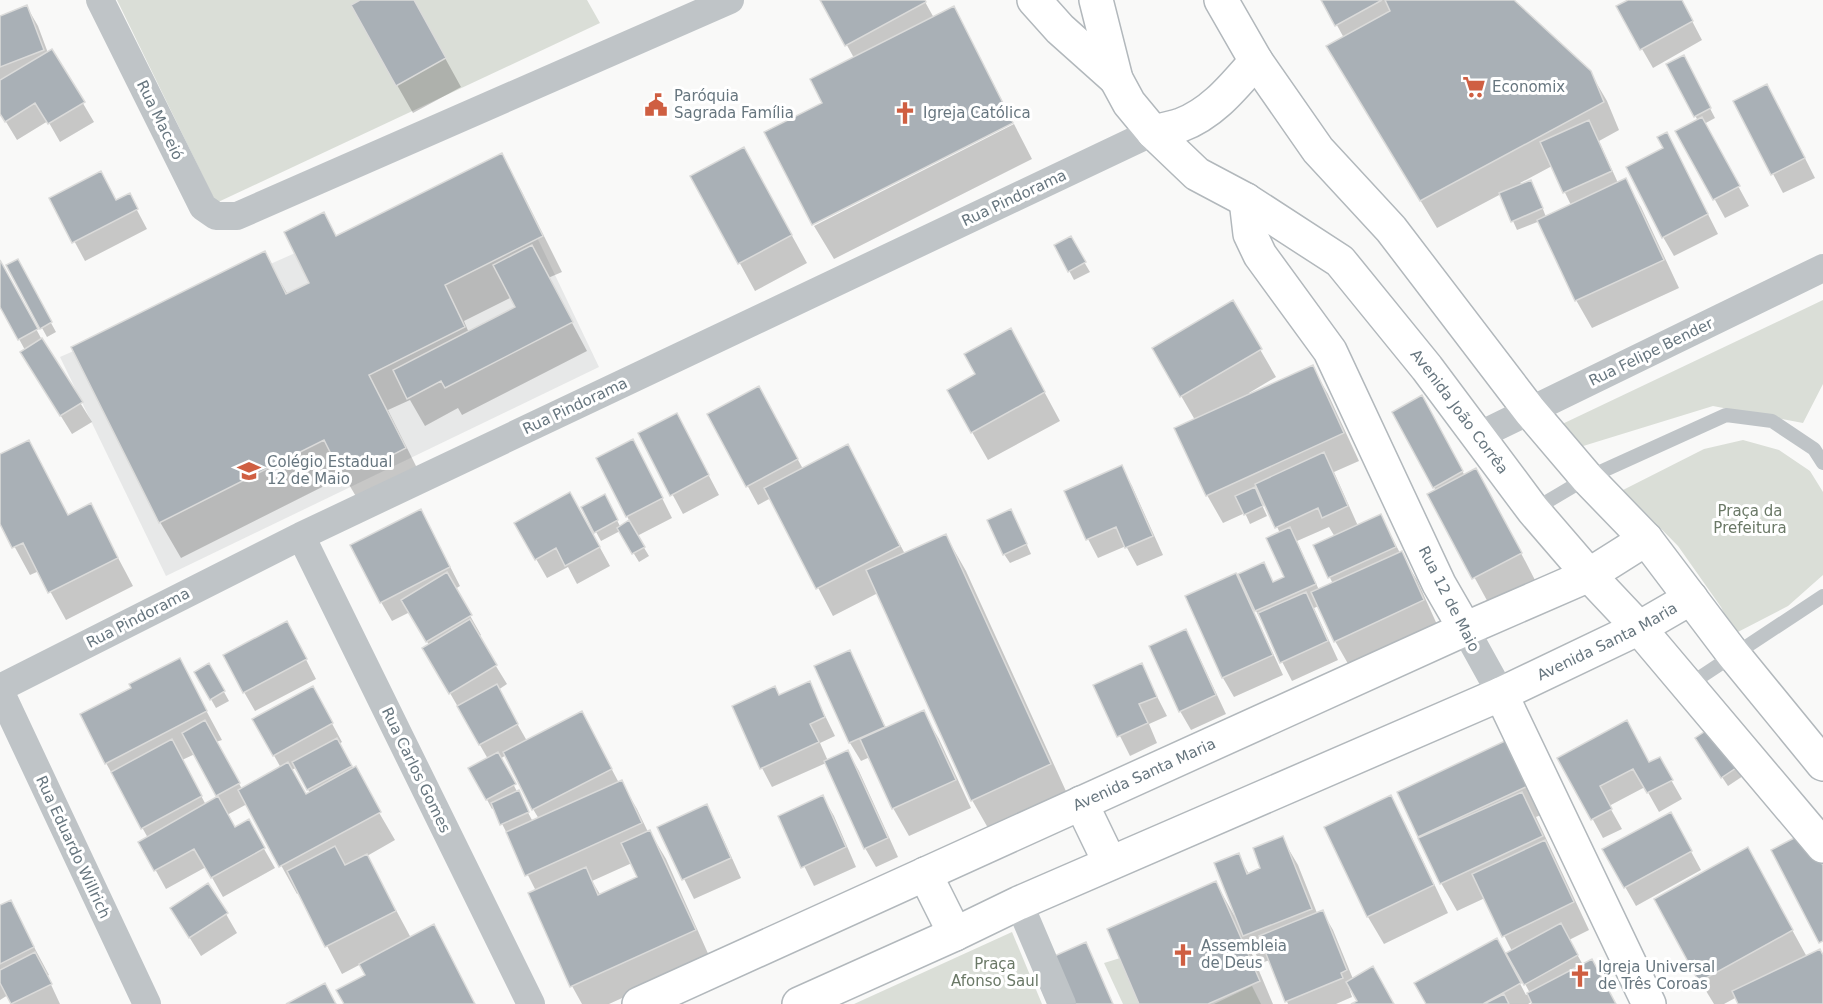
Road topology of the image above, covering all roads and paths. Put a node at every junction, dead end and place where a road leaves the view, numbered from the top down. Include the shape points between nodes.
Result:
1 (100, 0) edge
2 (730, 0) edge
3 (1034, 0) edge
4 (1096, 0) edge
5 (1221, 0) edge
6 (1257, 61) junction
7 (1116, 79) junction
8 (1153, 132) junction
9 (1246, 200) junction
10 (1823, 268) edge
11 (1530, 411) junction
12 (1478, 436) junction
13 (1823, 463) edge
14 (1587, 478) junction
15 (1533, 510) junction
16 (301, 536) junction
17 (1646, 539) junction
18 (1589, 575) junction
19 (1823, 596) edge
20 (1691, 598) junction
21 (1639, 628) junction
22 (1465, 629) junction
23 (1733, 654) junction
24 (1687, 686) junction
25 (0, 689) edge
26 (1501, 694) junction
27 (1823, 764) edge
28 (1081, 803) junction
29 (1823, 846) edge
30 (1110, 863) junction
31 (926, 874) junction
32 (1019, 903) junction
33 (955, 934) junction
34 (147, 1004) edge
35 (531, 1004) edge
36 (639, 1004) edge
37 (798, 1004) edge
38 (1062, 1004) edge
39 (1649, 1004) edge

1 - 2 street, Rua Maceió via 203,207 216,216 237,216
3 - 7 main road
4 - 7 main road, Avenida João Corrêa
5 - 6 main road
6 - 8 main road via 1220,101 1201,115
6 - 11 main road via 1318,150 1390,229
7 - 8 main road, Avenida João Corrêa via 1129,103
8 - 9 main road, Avenida João Corrêa via 1197,174
8 - 16 street, Rua Pindorama
9 - 12 main road, Avenida João Corrêa via 1340,261
9 - 22 main road, Rua 12 de Maio via 1250,234 1260,255 1330,351 1439,584
10 - 11 street, Rua Felipe Bender
11 - 12 street, Rua Felipe Bender
11 - 14 main road
12 - 15 main road, Avenida João Corrêa
13 - 14 lane via 1814,449 1772,422 1726,415
14 - 15 lane
14 - 17 main road
15 - 18 main road, Avenida João Corrêa
16 - 25 street, Rua Pindorama
16 - 35 street, Rua Carlos Gomes
17 - 18 main road, Avenida Santa Maria
17 - 20 main road
18 - 21 main road, Avenida João Corrêa
18 - 22 main road, Avenida Santa Maria
19 - 23 lane
20 - 21 main road, Avenida Santa Maria
20 - 23 main road
21 - 24 main road, Avenida João Corrêa
21 - 26 main road, Avenida Santa Maria
22 - 26 street, Rua 12 de Maio
22 - 28 main road, Avenida Santa Maria
23 - 24 lane
23 - 27 main road
24 - 29 main road, Avenida João Corrêa
25 - 34 street, Rua Eduardo Willrich
26 - 30 main road, Avenida Santa Maria
26 - 39 main road, Rua 12 de Maio
28 - 30 main road
28 - 31 main road, Avenida Santa Maria
30 - 32 main road, Avenida Santa Maria
31 - 33 main road
31 - 36 main road, Avenida Santa Maria
32 - 33 main road, Avenida Santa Maria
32 - 38 street
33 - 37 main road, Avenida Santa Maria

